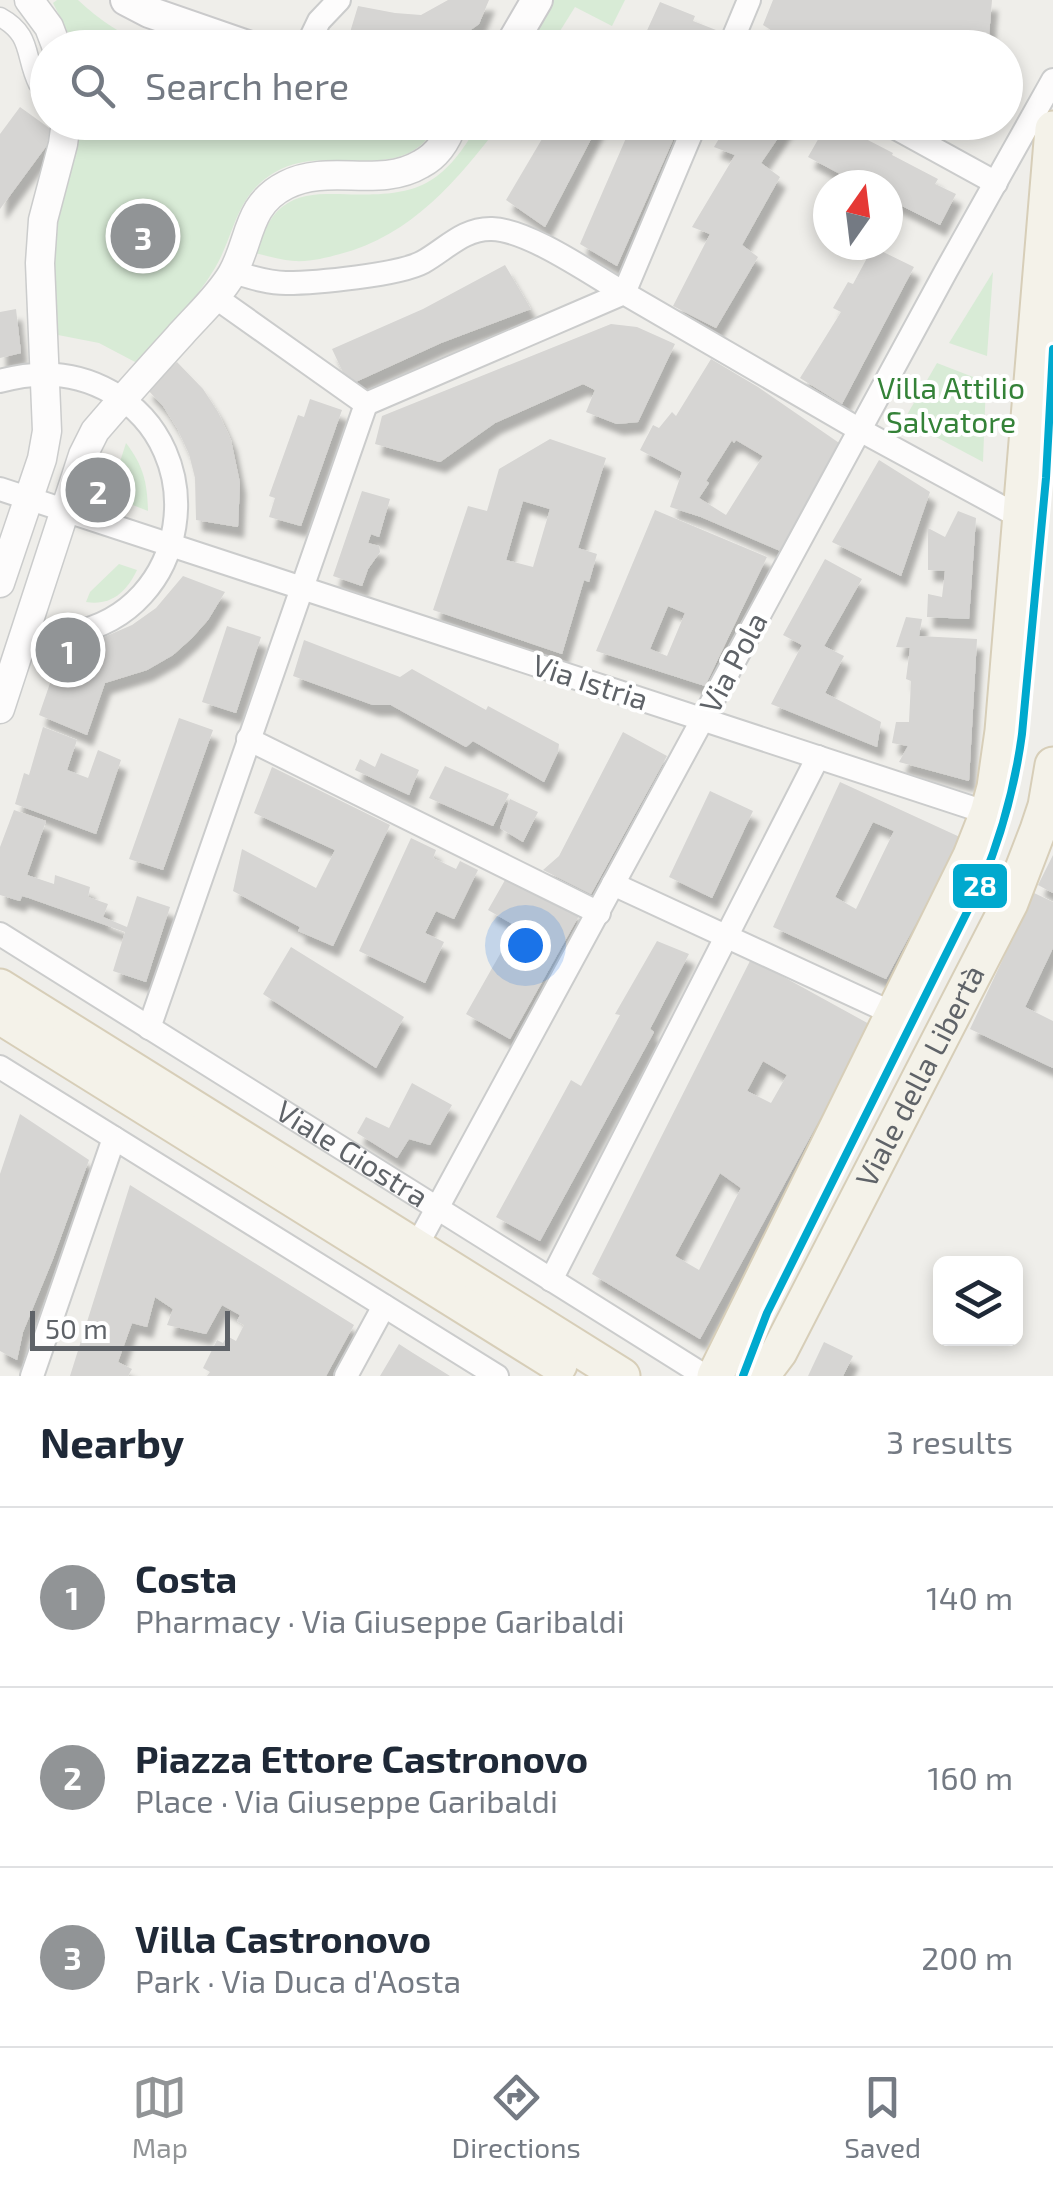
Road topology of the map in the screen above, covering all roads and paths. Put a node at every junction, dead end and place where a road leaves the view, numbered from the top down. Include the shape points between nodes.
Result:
1 (29, 0) edge
2 (126, 0) edge
3 (339, 0) edge
4 (537, 0) edge
5 (750, 0) edge
6 (0, 17) edge
7 (50, 30) edge
8 (201, 30) edge
9 (315, 30) edge
10 (520, 30) edge
11 (736, 30) edge
12 (30, 58) edge
13 (1053, 80) edge
14 (1053, 128) edge
15 (1023, 134) edge
16 (62, 140) edge
17 (446, 140) edge
18 (688, 140) edge
19 (918, 140) edge
20 (1020, 140) edge
21 (996, 183) junction
22 (233, 272) junction
23 (624, 293) junction
24 (215, 297) junction
25 (45, 362) junction
26 (0, 381) edge
27 (130, 390) junction
28 (366, 404) junction
29 (860, 430) junction
30 (0, 490) edge
31 (28, 498) junction
32 (65, 510) junction
33 (1020, 517) junction
34 (181, 549) junction
35 (0, 583) edge
36 (301, 588) junction
37 (26, 633) junction
38 (0, 709) edge
39 (703, 720) junction
40 (248, 739) junction
41 (818, 757) junction
42 (1053, 765) edge
43 (988, 813) junction
44 (613, 884) junction
45 (599, 913) junction
46 (0, 934) edge
47 (726, 936) junction
48 (0, 987) edge
49 (892, 1013) junction
50 (0, 1016) edge
51 (149, 1028) junction
52 (0, 1067) edge
53 (114, 1138) junction
54 (437, 1209) junction
55 (416, 1246) junction
56 (550, 1280) junction
57 (384, 1306) junction
58 (32, 1376) edge
59 (346, 1376) edge
60 (498, 1376) edge
61 (576, 1376) edge
62 (622, 1376) edge
63 (705, 1376) edge
64 (715, 1376) edge
65 (760, 1376) edge

1 - 7 street
2 - 8 main road
3 - 9 street
4 - 10 main road
5 - 11 street
6 - 12 street via 23,37
13 - 15 street, Via Pola
14 - 33 main road, Viale della Libertà
16 - 25 street via 41,239
17 - 22 street via 428,161 396,175 288,183 253,218
18 - 23 street
19 - 21 street
20 - 21 street, Via Pola
21 - 29 street, Via Pola
22 - 23 street via 284,284 387,272 492,229 541,245
22 - 24 street
23 - 28 street
23 - 29 street
24 - 27 street
24 - 28 street
25 - 26 street
25 - 27 street via 98,385
25 - 31 street via 46,432
27 - 32 street via 95,431
27 - 34 street via 171,464
28 - 36 street
29 - 33 street
29 - 39 street, Via Pola
30 - 31 street, Via Istria
31 - 32 street, Via Istria
31 - 35 street
32 - 34 street, Via Istria
32 - 37 street
33 - 43 main road, Viale della Libertà via 1003,732
34 - 36 street, Via Istria
34 - 37 street via 117,616 75,633
36 - 39 street, Via Istria
36 - 40 street
37 - 38 street
39 - 41 street, Via Istria
39 - 44 street, Via Pola
40 - 45 street
40 - 51 street
41 - 43 street, Via Istria
41 - 47 street
42 - 65 main road, Viale della Libertà via 1046,806 1010,903
43 - 49 main road, Viale della Libertà
44 - 45 street, Via Pola
44 - 47 street
45 - 54 street, Via Pola
46 - 51 street, Viale Giostra
47 - 49 street
47 - 56 street
48 - 55 main road, Viale Giostra
49 - 64 main road, Viale della Libertà
50 - 61 main road
51 - 54 street, Viale Giostra
52 - 53 street
53 - 57 street
53 - 58 street
54 - 55 street, Via Pola
54 - 56 street, Viale Giostra
55 - 62 main road, Viale Giostra
56 - 63 street, Viale Giostra
57 - 59 street
57 - 60 street

